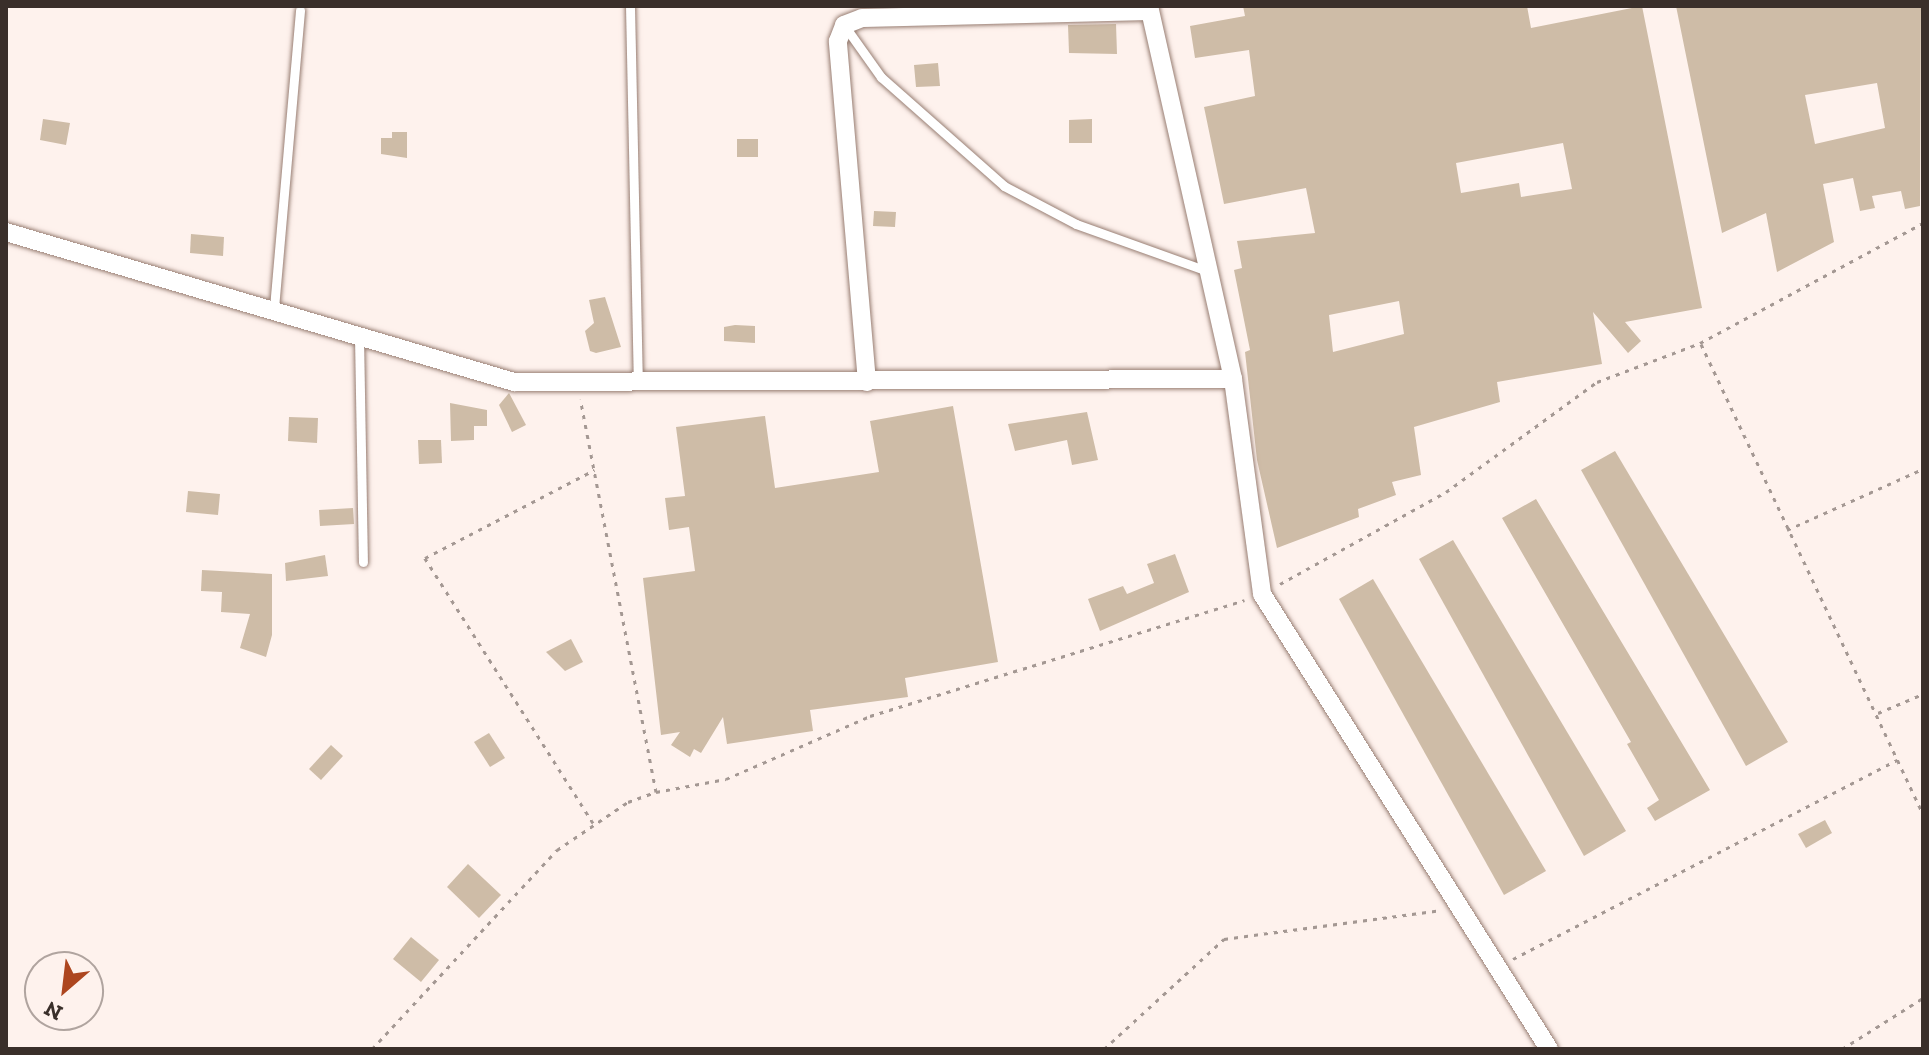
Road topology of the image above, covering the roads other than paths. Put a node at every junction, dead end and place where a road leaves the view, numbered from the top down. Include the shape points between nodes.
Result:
1 (630, 6) edge
2 (1150, 8) edge
3 (300, 10) dead end
4 (844, 25) junction
5 (6, 232) edge
6 (1210, 272) junction
7 (274, 308) junction
8 (359, 333) junction
9 (1233, 379) junction
10 (867, 382) junction
11 (638, 383) junction
12 (363, 562) dead end
13 (1549, 1049) edge

1 - 11 lane
2 - 4 street via 862,18
2 - 6 street
3 - 7 lane
4 - 6 lane via 881,77 1004,186 1076,224
4 - 10 street via 838,41
5 - 7 street
6 - 9 street
7 - 8 street
8 - 11 street via 514,382
8 - 12 lane
9 - 10 street
9 - 13 street via 1262,594
10 - 11 street

